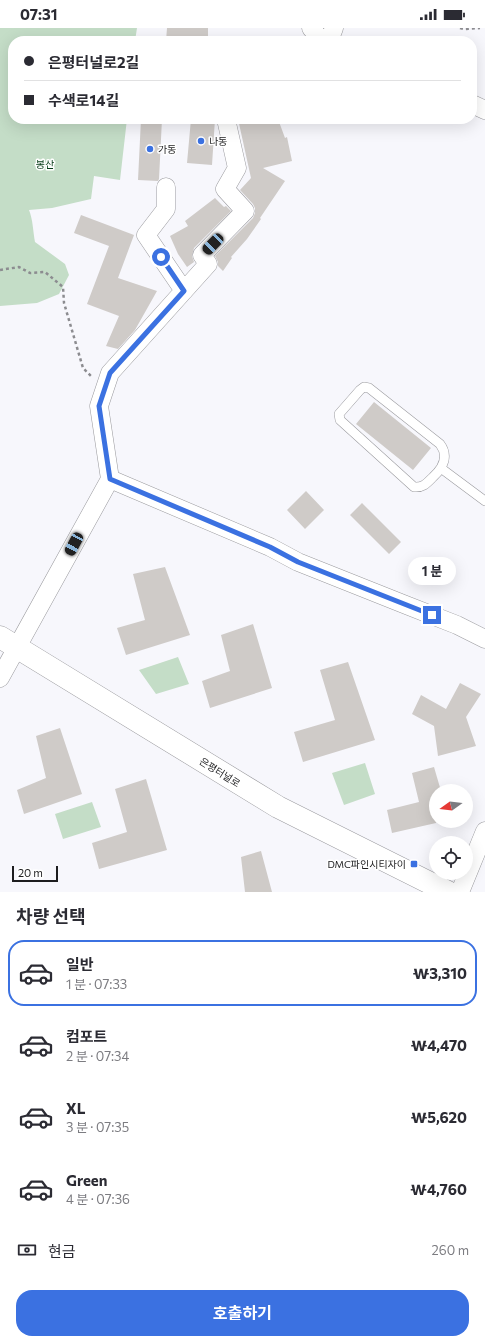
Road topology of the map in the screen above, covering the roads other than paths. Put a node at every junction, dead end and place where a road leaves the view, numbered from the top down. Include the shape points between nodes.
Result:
1 (311, 28) edge
2 (318, 36) edge
3 (227, 124) edge
4 (166, 187) dead end
5 (184, 291) junction
6 (442, 469) junction
7 (110, 479) junction
8 (485, 501) edge
9 (485, 639) edge
10 (9, 642) edge
11 (0, 678) edge
12 (485, 831) edge
13 (448, 892) edge
14 (460, 892) edge

1 - 2 street
3 - 5 street via 237,168 225,188 245,211 202,255 208,264
4 - 5 street via 166,209 146,234
5 - 7 street via 110,373 101,398
6 - 6 lane via 444,449 440,444 369,388 364,387 360,390 339,414 340,420 414,487 420,488 425,485
6 - 8 lane
7 - 9 street via 270,547 298,562 457,624
7 - 10 street
10 - 11 street
10 - 13 main road, 은평터널로 via 278,807
12 - 14 street

